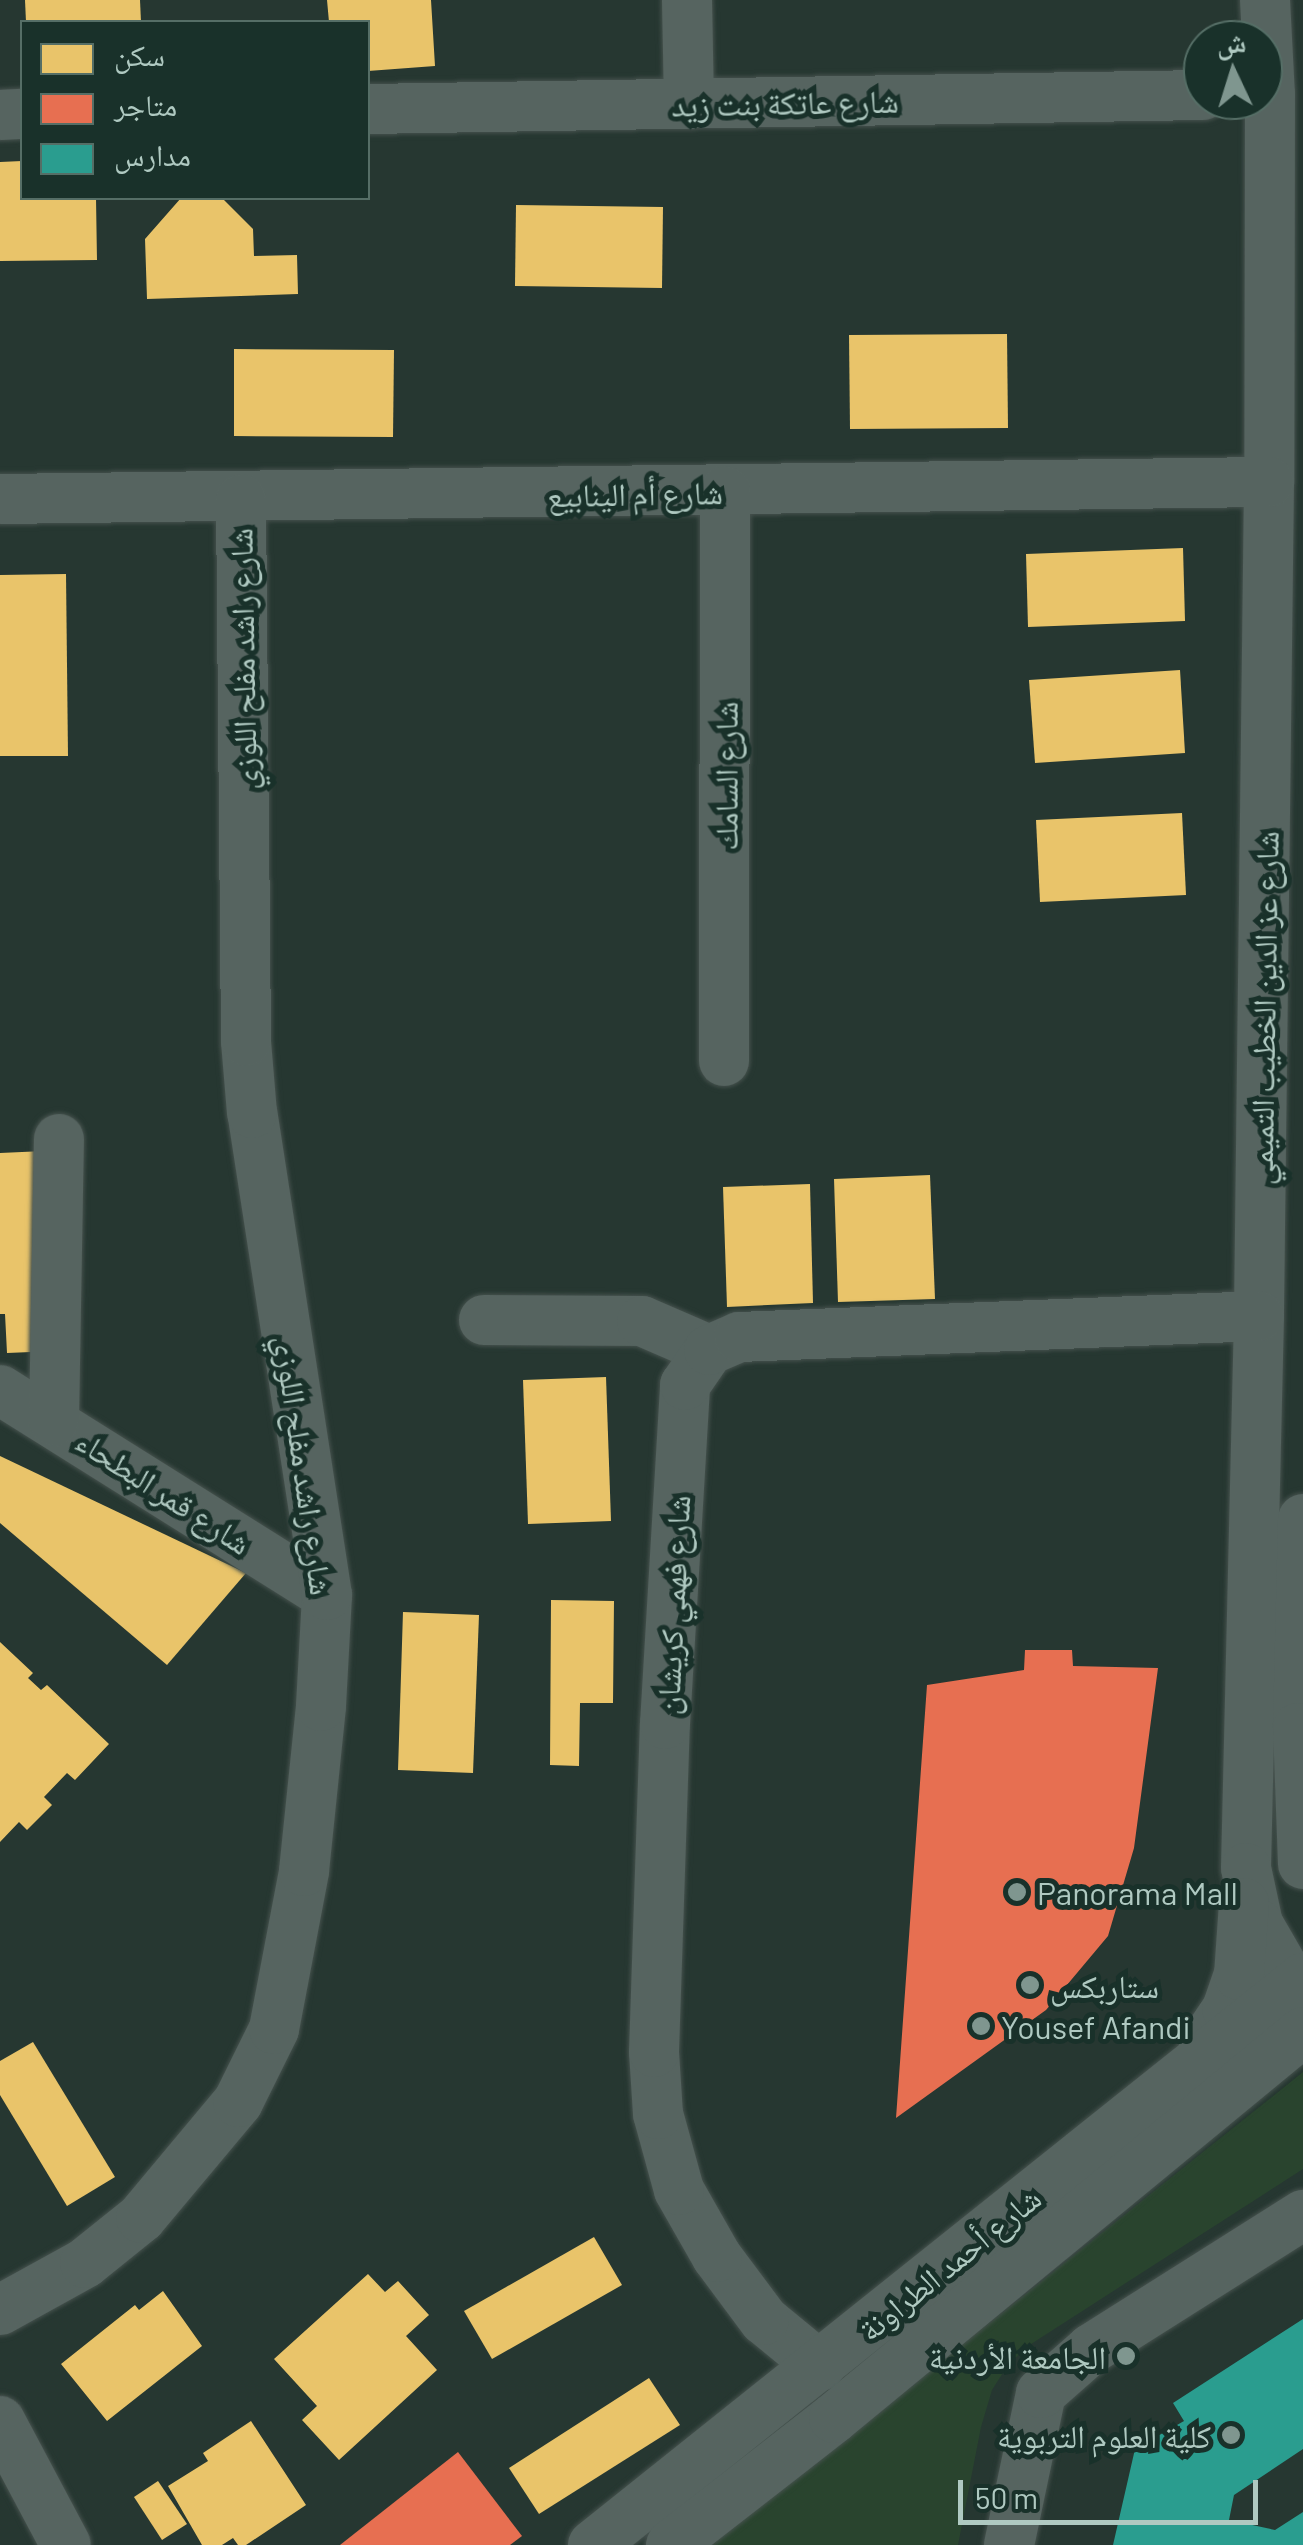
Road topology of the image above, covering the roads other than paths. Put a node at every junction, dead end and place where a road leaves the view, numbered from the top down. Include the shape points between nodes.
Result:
1 (687, 0) edge
2 (1183, 96) edge
3 (689, 103) junction
4 (370, 108) edge
5 (1266, 120) edge
6 (1269, 482) junction
7 (725, 492) junction
8 (0, 498) edge
9 (241, 498) junction
10 (724, 1060) dead end
11 (59, 1139) dead end
12 (1259, 1316) junction
13 (484, 1320) dead end
14 (709, 1350) junction
15 (0, 1390) edge
16 (54, 1421) junction
17 (1303, 1519) edge
18 (326, 1594) junction
19 (1302, 1849) edge
20 (1246, 1868) junction
21 (1300, 2000) edge
22 (1186, 2069) junction
23 (1303, 2215) edge
24 (0, 2310) edge
25 (820, 2366) junction
26 (0, 2421) edge
27 (66, 2545) edge
28 (593, 2545) edge
29 (672, 2545) edge
30 (1009, 2545) edge

1 - 3 street
2 - 3 street, شارع عاتكة بنت زيد
3 - 4 street, شارع عاتكة بنت زيد
5 - 6 street, شارع عز الدين الخطيب التميمي
6 - 7 street, شارع أم الينابيع
6 - 12 street, شارع عز الدين الخطيب التميمي
7 - 9 street, شارع أم الينابيع
7 - 10 street, شارع السامك
8 - 9 street, شارع أم الينابيع
9 - 18 street, شارع راشد مفلح اللوزي via 246,1040
11 - 16 street
12 - 14 street via 739,1337
12 - 20 street, شارع عز الدين الخطيب التميمي
13 - 14 street via 642,1321
14 - 25 street, شارع فهمي كريشان via 685,1385 664,1743 654,2052 658,2114 679,2190 717,2257 764,2320
15 - 16 street, شارع قمر البطحاء
16 - 18 street, شارع قمر البطحاء
17 - 19 street
18 - 24 street, شارع راشد مفلح اللوزي via 304,1871 274,2029 238,2102 141,2218 85,2263
20 - 21 street, شارع عز الدين الخطيب التميمي via 1258,1924
20 - 22 street via 1239,1975 1227,2009
21 - 22 street, شارع أحمد الطراونة
21 - 29 street, شارع أحمد الطراونة via 834,2418
22 - 25 street, شارع أحمد الطراونة
23 - 30 street via 1091,2349 1041,2393
25 - 28 street, شارع أحمد الطراونة
26 - 27 street

